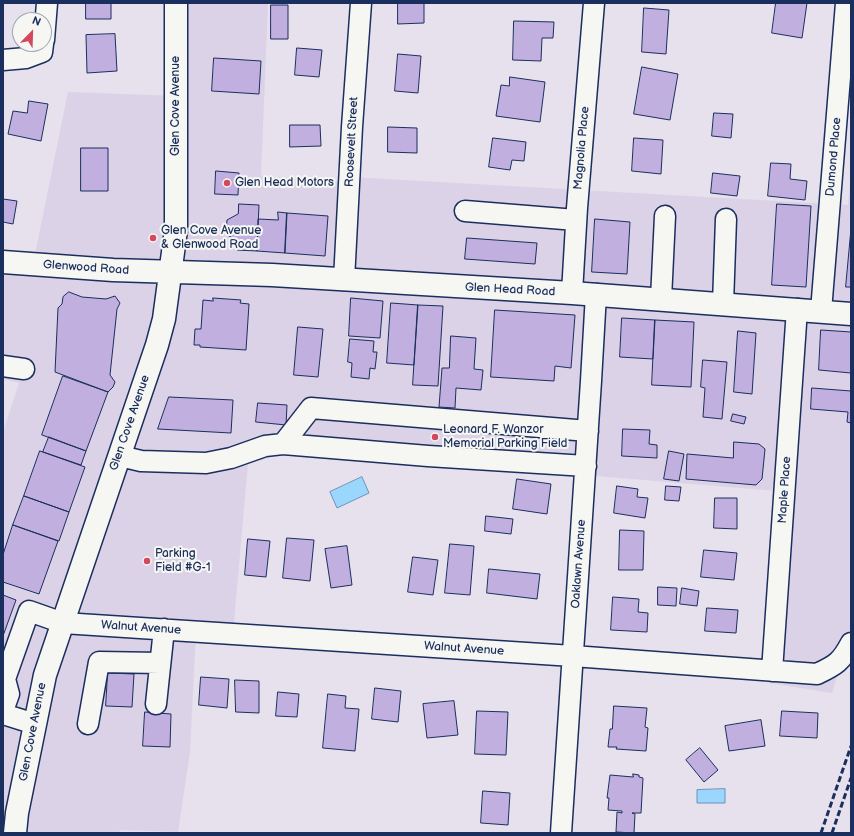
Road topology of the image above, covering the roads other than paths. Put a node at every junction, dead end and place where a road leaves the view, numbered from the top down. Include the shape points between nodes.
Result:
1 (176, 3) edge
2 (362, 3) edge
3 (594, 3) edge
4 (846, 3) edge
5 (42, 52) edge
6 (3, 60) edge
7 (465, 211) dead end
8 (665, 216) dead end
9 (726, 219) dead end
10 (576, 220) junction
11 (3, 262) edge
12 (170, 272) junction
13 (344, 280) junction
14 (572, 293) junction
15 (596, 294) junction
16 (661, 299) junction
17 (723, 304) junction
18 (797, 309) junction
19 (821, 311) junction
20 (851, 314) edge
21 (3, 366) edge
22 (24, 369) dead end
23 (588, 431) junction
24 (283, 444) junction
25 (120, 456) junction
26 (586, 466) junction
27 (63, 623) junction
28 (164, 630) junction
29 (851, 643) edge
30 (573, 656) junction
31 (160, 663) junction
32 (772, 671) junction
33 (156, 704) dead end
34 (3, 713) edge
35 (35, 724) junction
36 (88, 724) dead end
37 (15, 833) edge
38 (561, 833) edge

1 - 12 main road, Glen Cove Avenue via 176,230
2 - 13 street, Roosevelt Street
3 - 10 street, Magnolia Place
4 - 19 street, Dumond Place
5 - 6 street via 26,58
7 - 10 street
8 - 16 street
9 - 17 street
10 - 14 street, Magnolia Place
11 - 12 main road, Glenwood Road
12 - 13 main road, Glen Head Road
12 - 25 main road, Glen Cove Avenue via 164,319 157,345
13 - 14 main road, Glen Head Road
14 - 15 main road, Glen Head Road
15 - 16 main road, Glen Head Road
15 - 23 street, Oaklawn Avenue
16 - 17 main road, Glen Head Road
17 - 18 main road, Glen Head Road
18 - 19 main road, Glen Head Road
18 - 32 street, Maple Place
19 - 20 main road, Glen Head Road
21 - 22 street
23 - 24 street via 311,408
23 - 26 street, Oaklawn Avenue
24 - 25 street via 265,446 231,458 206,463 141,461
24 - 26 street
25 - 27 main road, Glen Cove Avenue
26 - 30 street, Oaklawn Avenue
27 - 28 street, Walnut Avenue
27 - 34 street, Walnut Avenue via 29,611 5,679 9,694
27 - 35 main road, Glen Cove Avenue via 45,675
28 - 30 street, Walnut Avenue
28 - 31 street
29 - 32 street, Walnut Avenue via 836,666 817,674
30 - 32 street, Walnut Avenue
30 - 38 street, Oaklawn Avenue
31 - 33 street
31 - 36 street via 99,662
34 - 35 street
35 - 37 main road, Glen Cove Avenue

